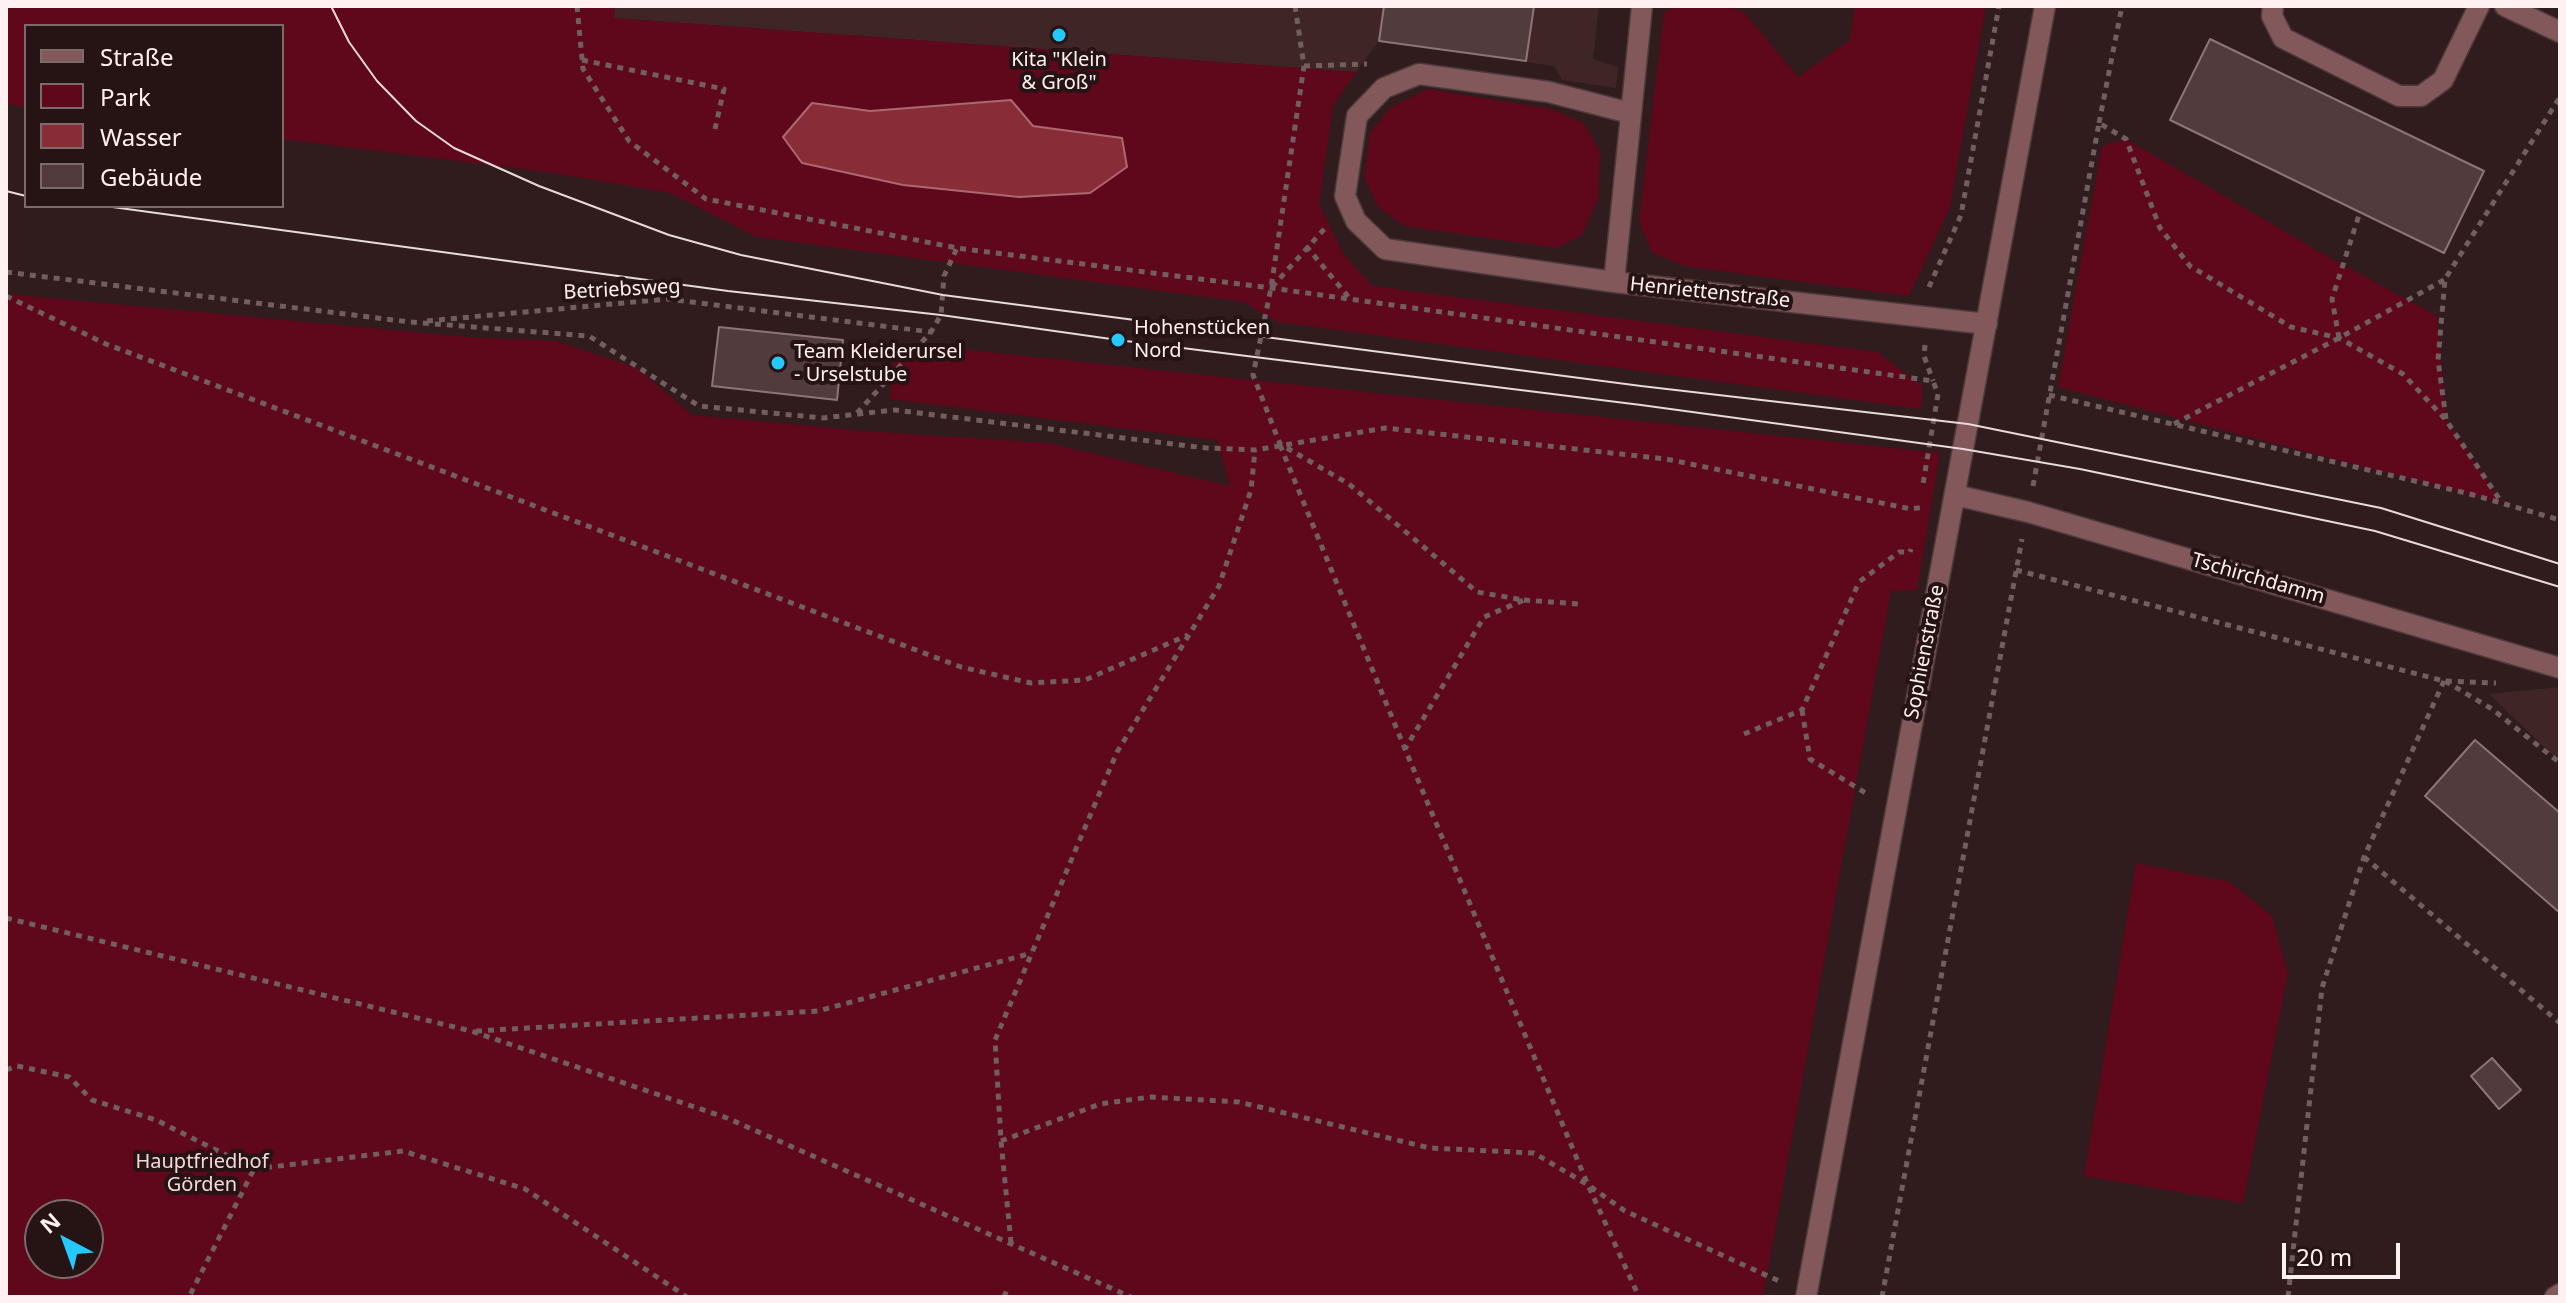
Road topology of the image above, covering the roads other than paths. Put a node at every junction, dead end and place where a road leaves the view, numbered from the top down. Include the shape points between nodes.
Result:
1 (1642, 6) edge
2 (2045, 6) edge
3 (2273, 6) edge
4 (2479, 6) edge
5 (2505, 6) edge
6 (2560, 32) edge
7 (1630, 113) junction
8 (1614, 282) junction
9 (1987, 324) junction
10 (1955, 495) junction
11 (2560, 668) edge
12 (1806, 1296) edge

1 - 7 street, Henriettenstraße
2 - 9 street, Sophienstraße
3 - 4 street via 2283,38 2399,96 2421,96 2443,80
5 - 6 street
7 - 8 street, Henriettenstraße
7 - 8 street via 1549,92 1419,74 1384,88 1357,116 1345,196 1356,221 1385,249
8 - 9 street, Henriettenstraße
9 - 10 street, Sophienstraße
10 - 11 street, Tschirchdamm
10 - 12 street, Sophienstraße

